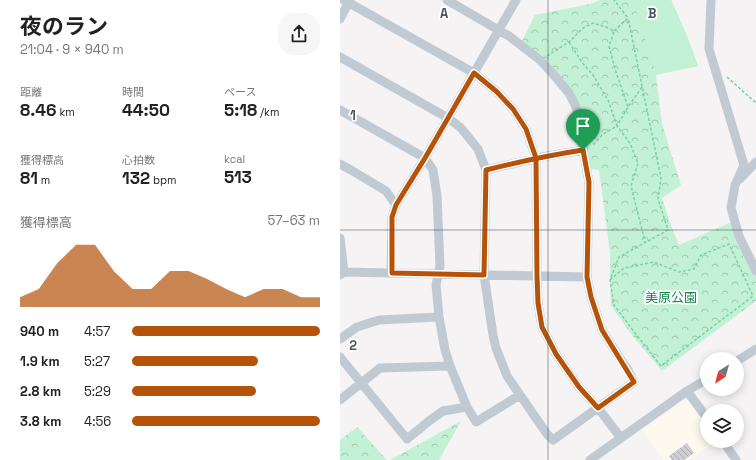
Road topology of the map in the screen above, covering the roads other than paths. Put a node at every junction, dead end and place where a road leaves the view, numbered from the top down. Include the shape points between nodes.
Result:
1 (447, 0) edge
2 (516, 0) edge
3 (711, 0) edge
4 (348, 1) edge
5 (340, 19) edge
6 (499, 29) junction
7 (340, 58) edge
8 (474, 73) junction
9 (340, 110) edge
10 (448, 118) junction
11 (583, 150) junction
12 (425, 158) junction
13 (536, 158) junction
14 (756, 162) edge
15 (340, 164) edge
16 (486, 170) junction
17 (735, 185) junction
18 (396, 205) junction
19 (340, 238) edge
20 (756, 271) edge
21 (392, 273) junction
22 (342, 274) edge
23 (438, 274) junction
24 (484, 275) junction
25 (537, 276) junction
26 (587, 277) junction
27 (439, 318) junction
28 (340, 339) edge
29 (756, 349) edge
30 (744, 356) edge
31 (340, 357) edge
32 (450, 366) junction
33 (362, 383) junction
34 (700, 383) edge
35 (688, 391) junction
36 (520, 395) junction
37 (340, 400) edge
38 (467, 407) junction
39 (598, 408) junction
40 (700, 408) edge
41 (621, 438) junction
42 (728, 448) edge
43 (590, 460) edge
44 (736, 460) edge

1 - 6 street
2 - 6 street
3 - 17 street via 709,48 744,165
4 - 5 street
4 - 8 street
6 - 8 street
6 - 11 street via 540,60 569,93 582,127
7 - 10 street
8 - 10 street
8 - 13 street via 513,109 526,129
9 - 12 street
10 - 12 street
10 - 16 street via 461,128 478,149
11 - 13 street
11 - 26 street via 589,182
12 - 18 street
12 - 23 street via 433,170 437,196 440,266
13 - 16 street
13 - 25 street
14 - 17 street
15 - 18 street via 386,191
16 - 24 street
17 - 20 street via 731,208 739,236
18 - 21 street via 392,217
19 - 22 street
21 - 22 street
21 - 23 street
23 - 24 street
23 - 27 street via 436,285
24 - 25 street
24 - 36 street via 496,348 507,376
25 - 26 street
25 - 39 street via 542,327 556,354 579,387
26 - 39 street via 602,330 634,382
27 - 28 street via 379,320 357,327
27 - 32 street
29 - 30 street
31 - 33 street
32 - 33 street via 380,368
32 - 38 street
33 - 37 street
33 - 38 street via 407,439 444,411
34 - 35 street
35 - 40 street
35 - 41 street
36 - 38 street via 476,422
36 - 39 street via 553,440
39 - 41 street
41 - 43 street
42 - 44 street

